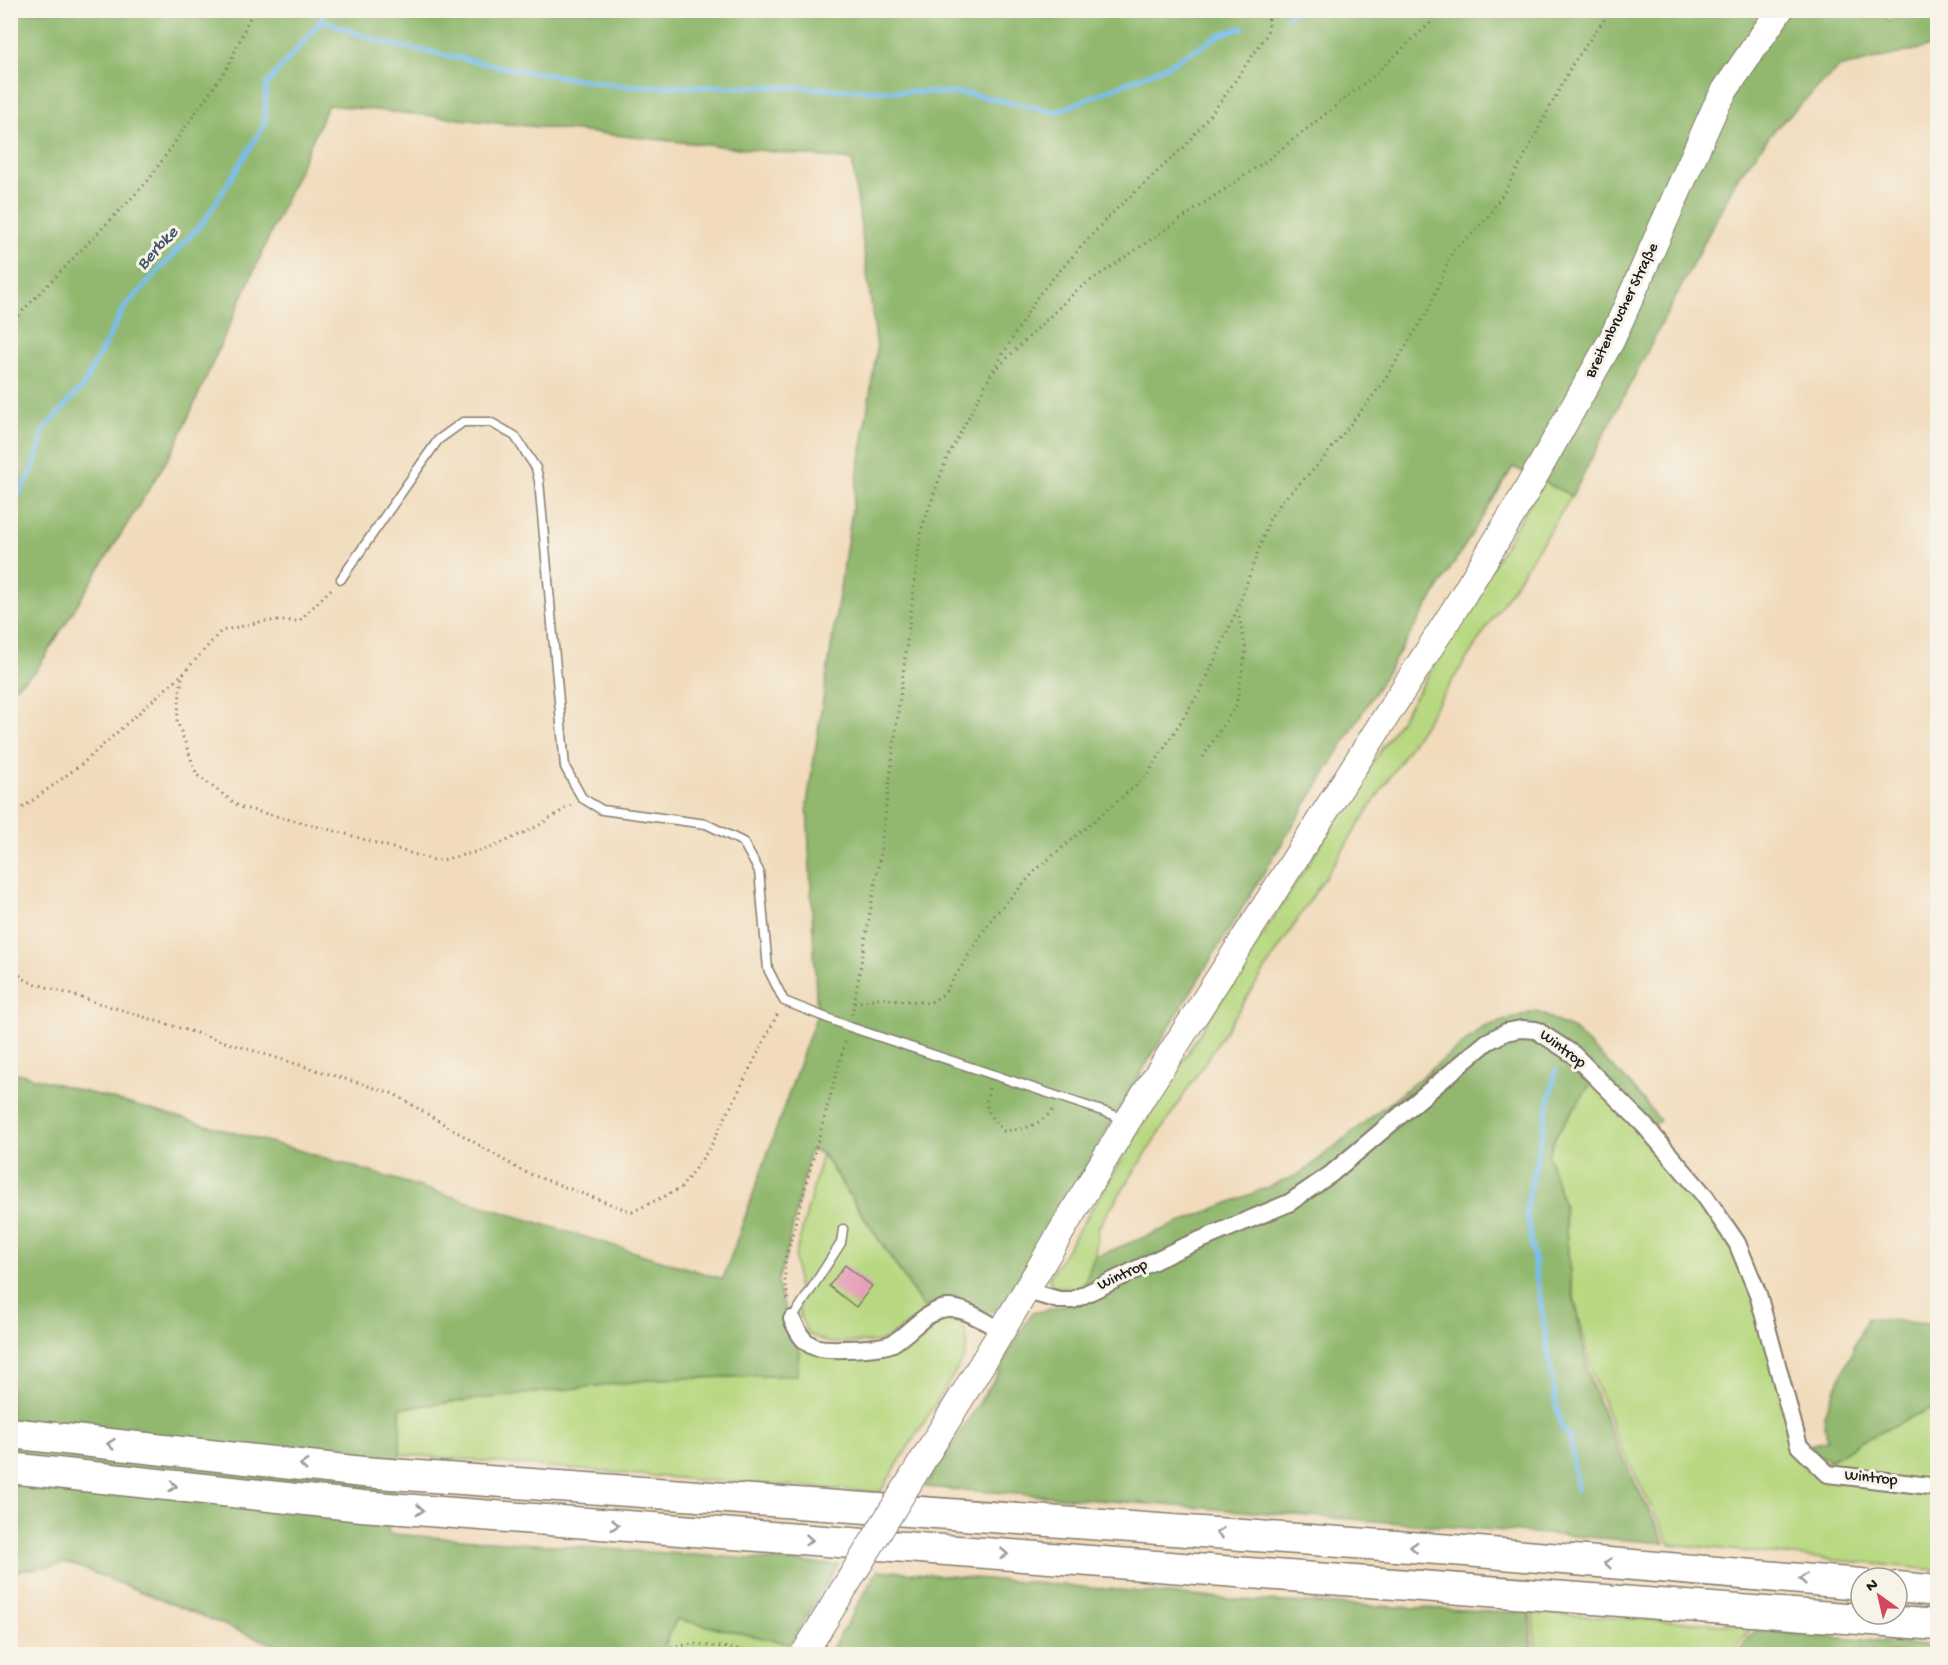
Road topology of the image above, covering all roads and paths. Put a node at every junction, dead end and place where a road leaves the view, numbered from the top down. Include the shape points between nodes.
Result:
1 (253, 10) edge
2 (1267, 10) edge
3 (1434, 10) edge
4 (1611, 10) edge
5 (1780, 10) edge
6 (10, 324) edge
7 (991, 374) junction
8 (341, 579) joint
9 (1238, 610) junction
10 (182, 675) junction
11 (1203, 757) dead end
12 (582, 798) junction
13 (10, 820) edge
14 (10, 968) edge
15 (784, 1001) junction
16 (846, 1038) dead end
17 (993, 1075) junction
18 (1064, 1098) junction
19 (1128, 1120) junction
20 (843, 1229) dead end
21 (1027, 1291) junction
22 (792, 1319) junction
23 (1002, 1331) junction
24 (10, 1433) edge
25 (10, 1468) edge
26 (1938, 1487) edge
27 (1849, 1583) edge
28 (1909, 1588) edge
29 (1938, 1591) edge
30 (1938, 1625) edge
31 (799, 1653) edge
32 (661, 1654) edge

1 - 6 path via 229,65 147,182
2 - 7 path via 1267,34 1222,99 1186,145 1107,218 1039,294
3 - 7 path via 1430,23 1371,78 1266,161 1077,290
4 - 9 path via 1572,65 1491,213 1453,250 1429,309 1382,384 1320,463 1270,518
5 - 19 main road, Breitenbrucher Straße via 1715,108 1612,339 1552,447 1456,607
7 - 9 path via 946,460 921,531 880,856 854,1003 878,998 929,1003 944,993 992,918 1037,869 1146,777 1202,688
8 - 10 path via 299,621 264,621 221,631
8 - 12 lane via 438,440 463,422 490,422 515,436 536,468 539,481 565,767
9 - 11 path via 1246,651 1236,705
10 - 12 path via 177,721 198,775 240,807 437,861 489,849 536,827
10 - 13 path
12 - 15 lane via 602,810 706,824 743,842 759,872 768,969
14 - 15 path via 27,981 394,1094 522,1171 632,1212 681,1188 710,1148
15 - 17 lane
16 - 22 path via 785,1260 784,1280
17 - 18 lane
17 - 18 path via 985,1101 990,1118 1004,1131 1028,1128 1046,1117
18 - 19 lane
19 - 21 main road, Breitenbrucher Straße
20 - 22 lane via 841,1243
21 - 23 main road, Breitenbrucher Straße
21 - 26 street, Wintrop via 1073,1300 1179,1249 1289,1203 1331,1174 1487,1042 1506,1032 1536,1030 1573,1054 1644,1125 1704,1195 1737,1243 1758,1294 1799,1446 1828,1474
22 - 23 street via 803,1340 828,1349 886,1346 939,1309 958,1310
23 - 31 main road, Breitenbrucher Straße, bridge
27 -> 24 highway via 1442,1549 363,1472
25 -> 30 highway via 362,1506
28 - 29 highway
31 - 32 path via 693,1644 673,1647

